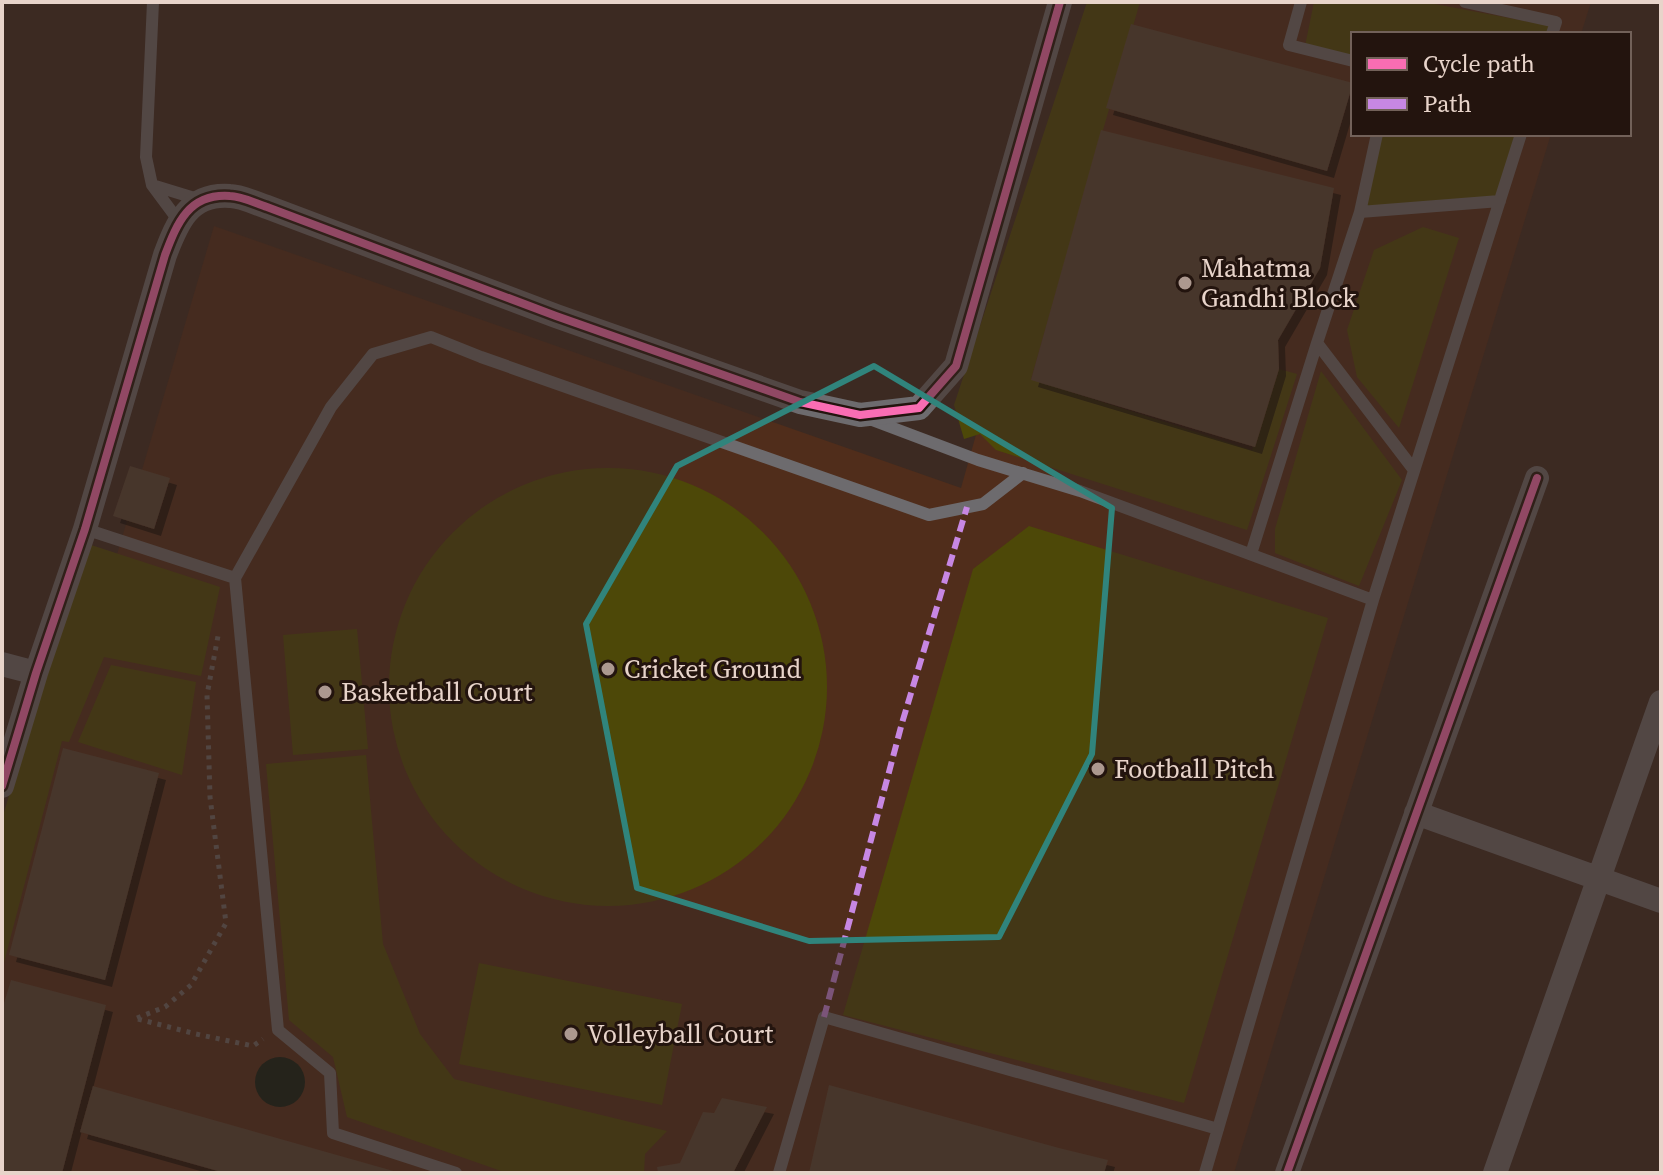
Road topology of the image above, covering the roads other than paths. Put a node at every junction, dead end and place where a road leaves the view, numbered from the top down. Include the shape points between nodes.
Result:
1 (153, 2) edge
2 (1060, 2) edge
3 (1301, 2) edge
4 (1465, 2) edge
5 (1553, 32) edge
6 (1351, 60) edge
7 (1377, 136) edge
8 (1520, 136) edge
9 (152, 185) junction
10 (201, 200) junction
11 (1500, 201) junction
12 (1360, 212) junction
13 (178, 220) junction
14 (1317, 343) junction
15 (860, 415) junction
16 (1414, 470) junction
17 (1023, 473) junction
18 (1537, 478) dead end
19 (85, 529) junction
20 (1251, 554) junction
21 (235, 578) junction
22 (1373, 600) junction
23 (2, 664) edge
24 (36, 673) junction
25 (1661, 702) edge
26 (2, 786) edge
27 (1416, 813) junction
28 (1598, 879) junction
29 (1661, 901) edge
30 (1218, 1129) junction
31 (456, 1173) edge
32 (779, 1173) edge
33 (1205, 1173) edge
34 (1287, 1173) edge
35 (1495, 1173) edge

1 - 9 lane via 146,157
2 - 15 street via 956,366 919,408
3 - 6 lane via 1289,45
4 - 5 lane via 1556,22
7 - 12 lane
8 - 11 lane
9 - 10 lane
9 - 13 lane
10 - 13 street
10 - 15 street via 230,196 267,207 786,397
11 - 12 lane
11 - 16 lane
12 - 14 lane
13 - 19 street
14 - 16 lane
14 - 20 lane
15 - 17 lane
16 - 22 lane
17 - 20 lane
17 - 21 lane via 983,504 929,515 431,337 373,354 331,407
18 - 27 street
19 - 21 lane
19 - 24 street
20 - 22 lane
21 - 31 lane via 278,1030 330,1073 333,1133
22 - 30 lane
23 - 24 street
24 - 26 street
25 - 28 street
27 - 28 street
27 - 34 street
28 - 29 street
28 - 35 street
30 - 32 lane via 824,1017
30 - 33 lane

